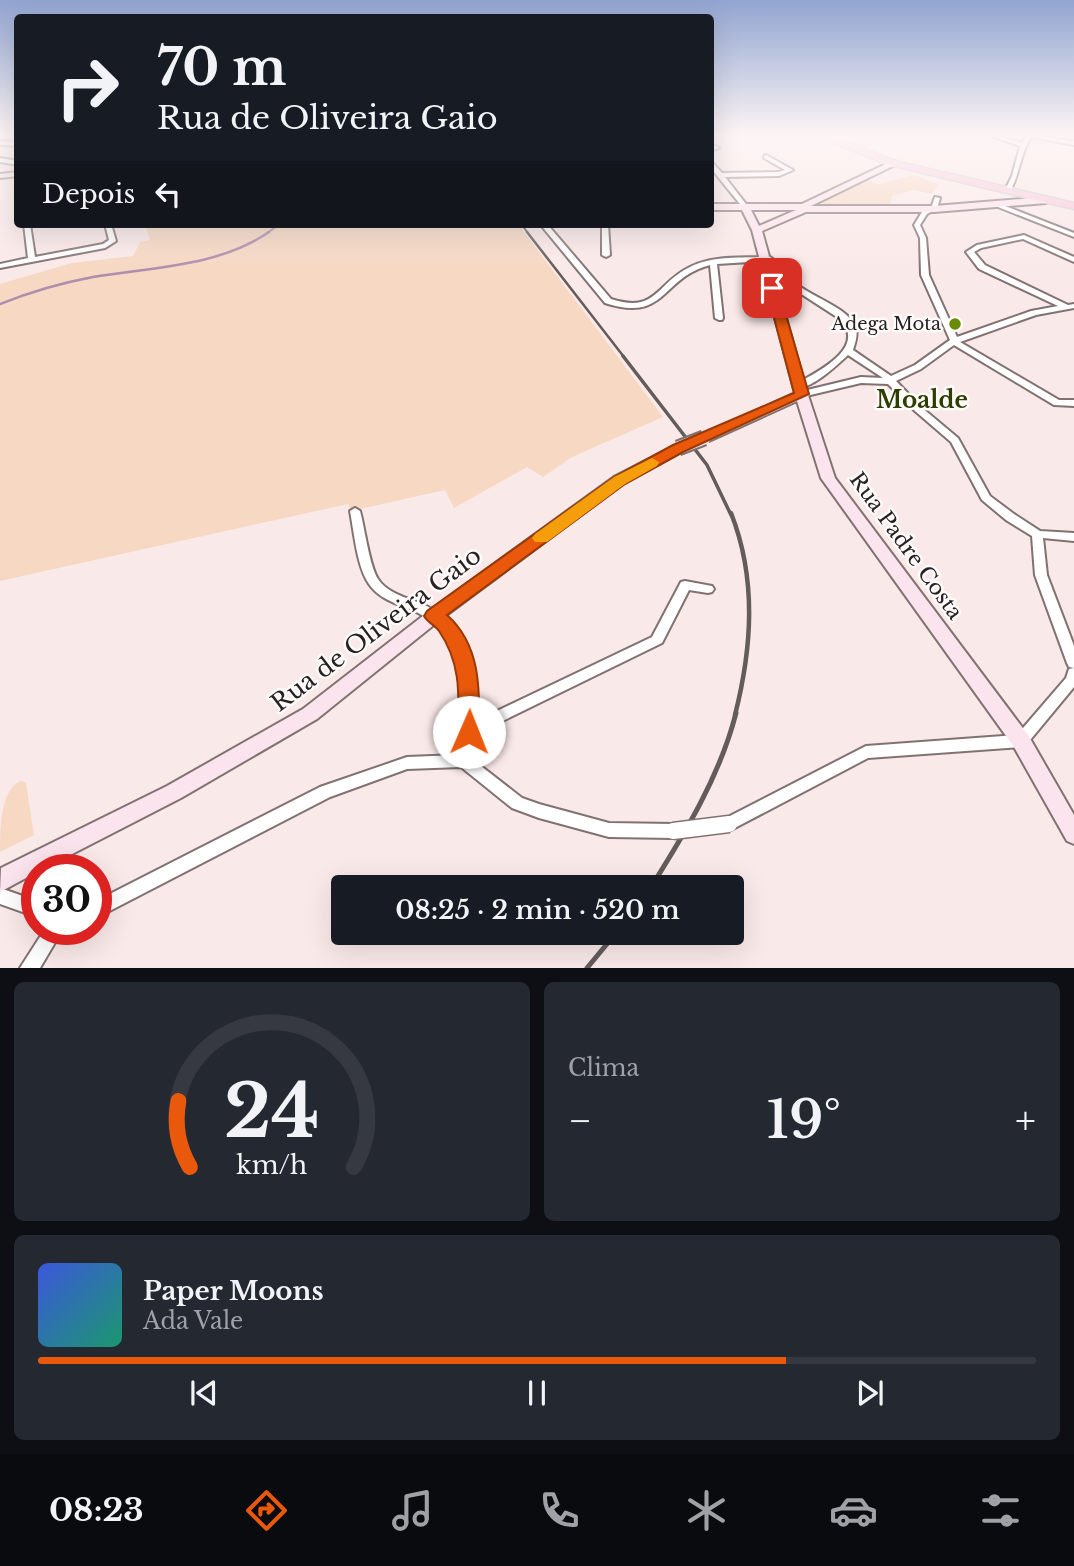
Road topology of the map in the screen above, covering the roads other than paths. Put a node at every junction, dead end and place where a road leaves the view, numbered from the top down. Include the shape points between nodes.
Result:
1 (726, 179) edge
2 (862, 179) edge
3 (963, 179) edge
4 (1011, 179) edge
5 (1008, 190) junction
6 (1031, 196) junction
7 (937, 198) dead end
8 (1046, 200) junction
9 (1018, 202) junction
10 (995, 204) junction
11 (1074, 206) edge
12 (714, 207) edge
13 (810, 207) junction
14 (746, 208) junction
15 (934, 209) junction
16 (789, 210) junction
17 (28, 228) edge
18 (109, 228) edge
19 (546, 228) edge
20 (605, 228) edge
21 (757, 230) junction
22 (1074, 235) edge
23 (606, 255) dead end
24 (764, 258) junction
25 (32, 259) junction
26 (1074, 260) edge
27 (713, 262) junction
28 (0, 266) edge
29 (1070, 306) edge
30 (719, 318) dead end
31 (956, 340) junction
32 (848, 351) junction
33 (889, 381) junction
34 (800, 390) junction
35 (1074, 403) edge
36 (775, 405) junction
37 (807, 412) junction
38 (355, 512) dead end
39 (1037, 534) junction
40 (1074, 537) edge
41 (708, 589) dead end
42 (434, 616) junction
43 (1074, 663) edge
44 (1074, 673) edge
45 (469, 732) junction
46 (1021, 741) junction
47 (464, 761) junction
48 (1074, 834) edge
49 (0, 882) edge
50 (0, 896) edge
51 (112, 902) edge
52 (21, 903) edge
53 (44, 945) edge
54 (29, 968) edge

1 - 14 street
2 - 13 street
3 - 5 main road
4 - 5 street
5 - 6 main road
6 - 8 main road
6 - 9 street
7 - 15 street
8 - 9 street
8 - 11 main road
9 - 10 street
10 - 15 street
10 - 22 street
12 - 14 street
13 - 15 street
13 - 16 street
14 - 16 street
14 - 21 street, Rua Padre Costa
15 - 31 street via 924,213 917,225 923,238 925,275
16 - 21 street
17 - 25 street
18 - 25 street via 110,244
19 - 27 street via 608,301 625,306 653,303 682,275
20 - 23 street
21 - 24 street, Rua Padre Costa
24 - 27 street
24 - 32 street via 778,264 794,285 852,328
24 - 34 street, Rua Padre Costa
25 - 28 street
26 - 29 street via 1024,237 970,252 982,267
27 - 30 street
29 - 31 street via 1034,313
31 - 33 street
31 - 35 street via 1057,403
32 - 33 street
32 - 34 street
33 - 34 street, Rua de Oliveira Gaio via 861,380
33 - 39 street via 955,440 986,498
34 - 36 street, Rua de Oliveira Gaio
34 - 37 street, Rua Padre Costa
36 - 37 street
36 - 42 street, Rua de Oliveira Gaio, bridge via 678,448 620,480
37 - 46 street, Rua Padre Costa via 828,478
38 - 42 street via 372,582
39 - 40 street
39 - 43 street via 1041,575
41 - 45 street via 685,585 657,640
42 - 45 street via 444,622 465,663 470,680
42 - 49 street, Rua de Oliveira Gaio via 310,713 174,792
44 - 46 street
45 - 47 street
46 - 47 street, bridge via 866,752 729,824 673,831 609,830 539,811 517,803
46 - 48 street, Rua Padre Costa
47 - 51 street via 407,763 325,792
50 - 52 street
53 - 54 street

